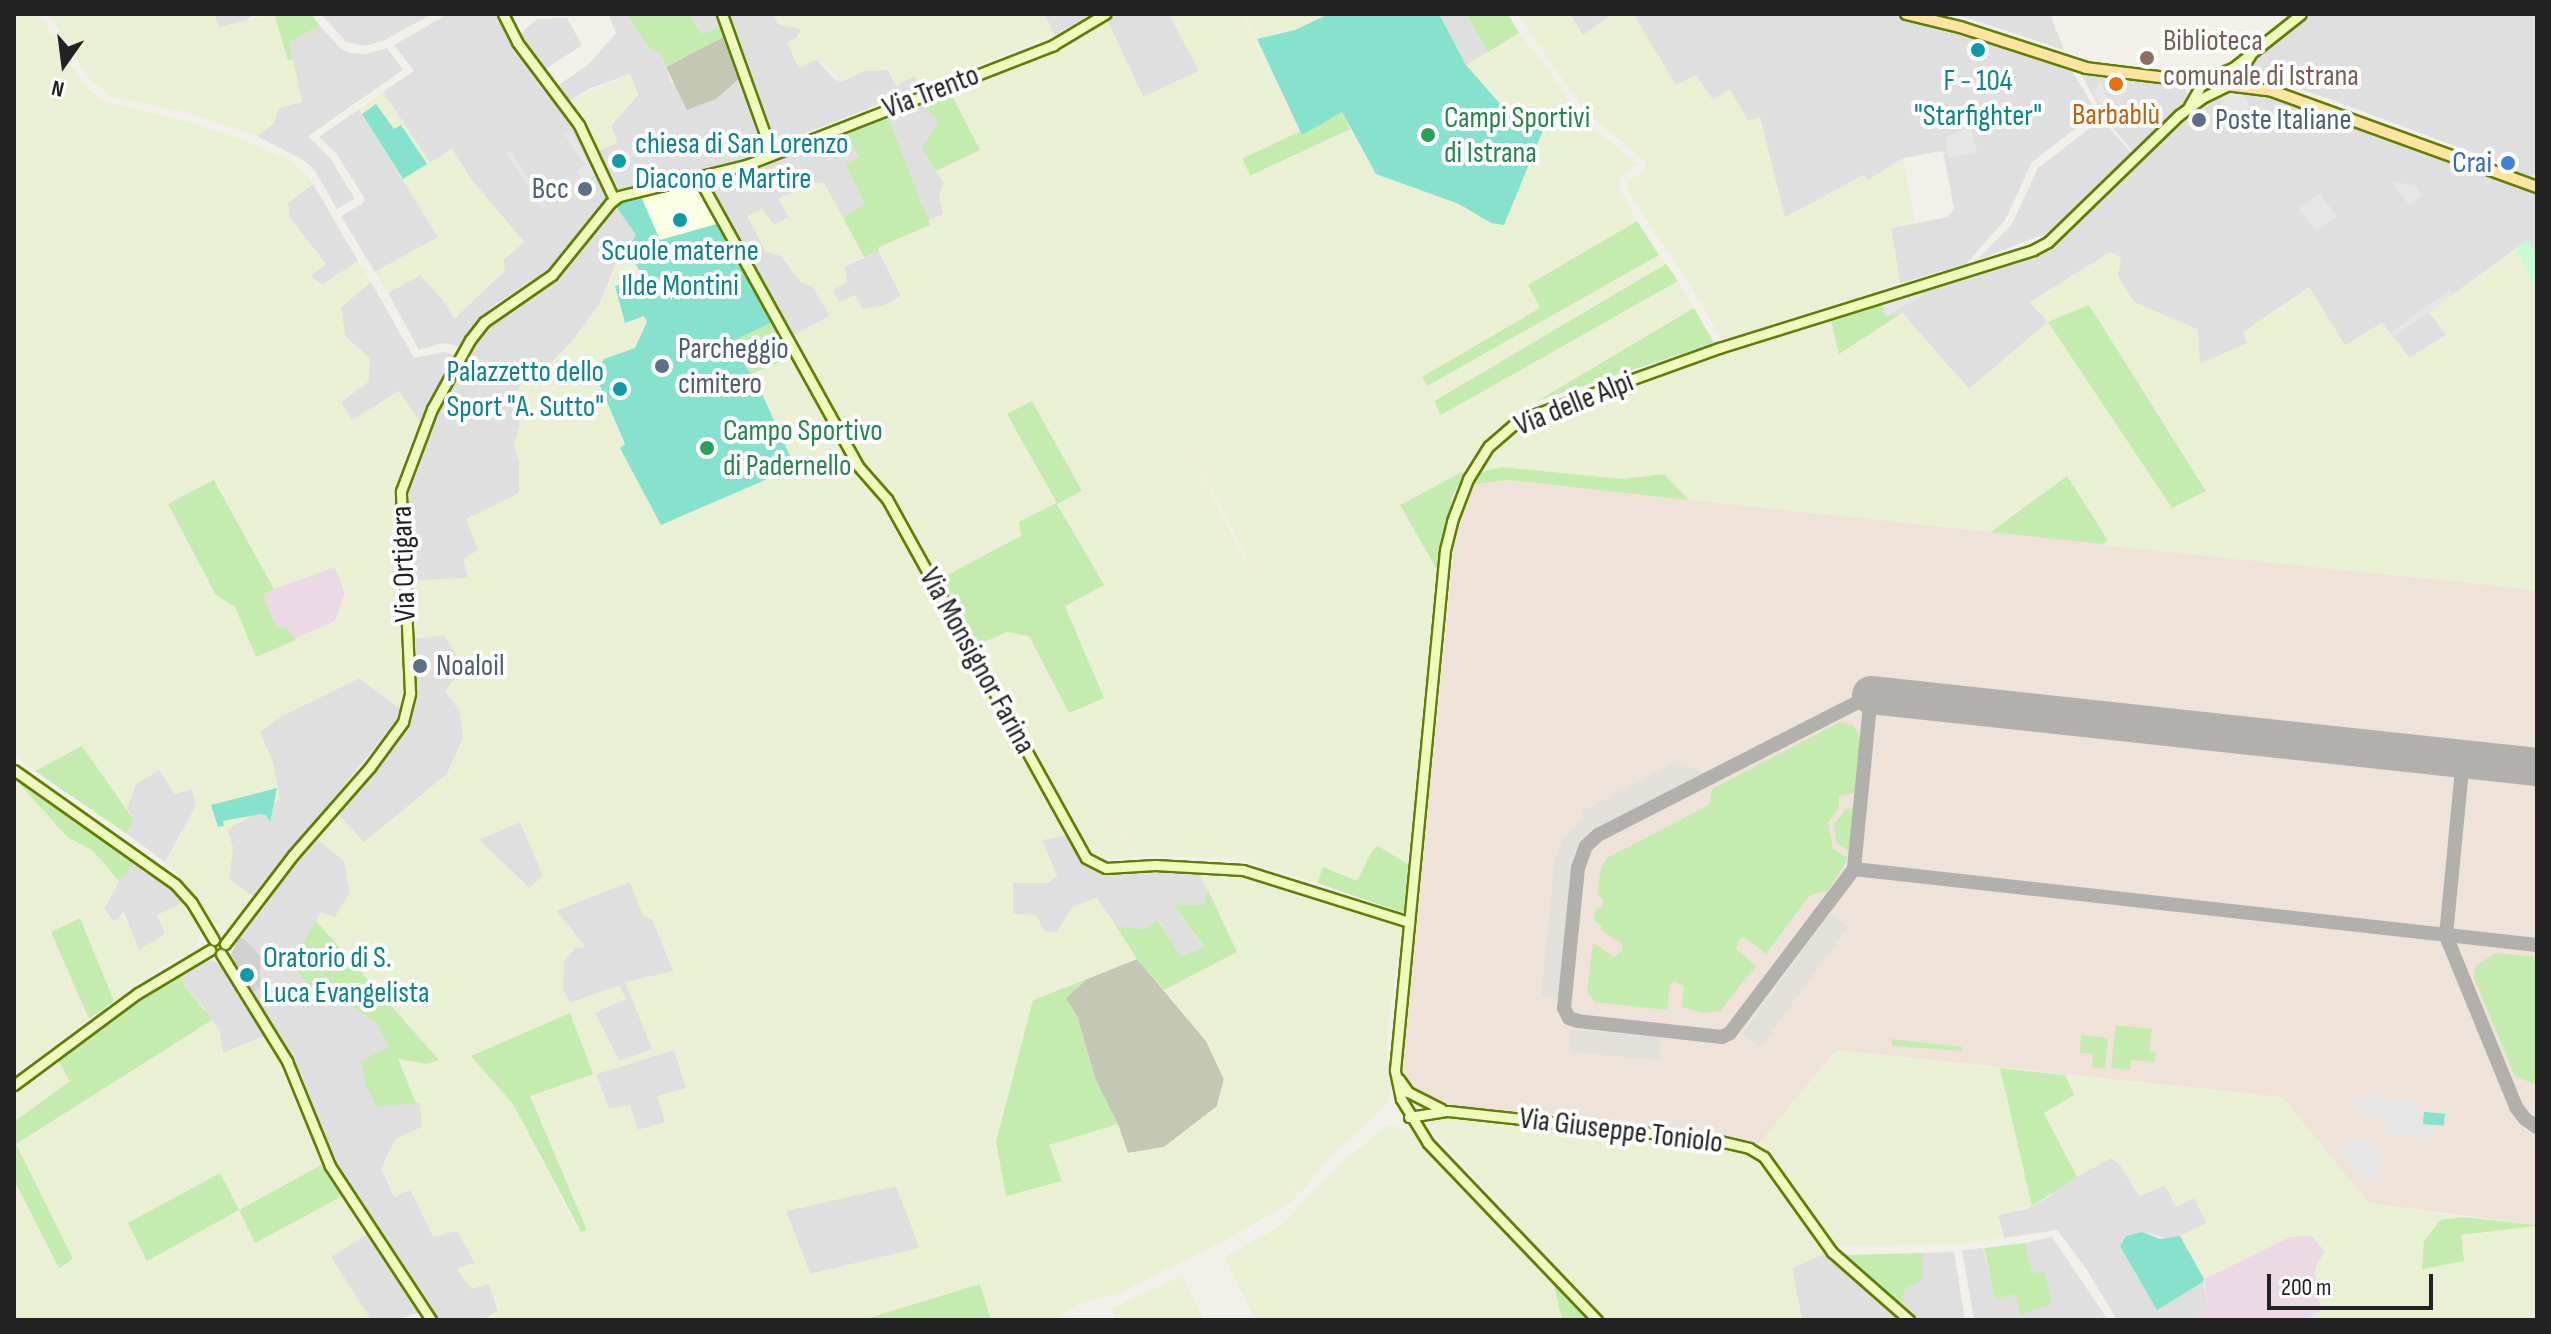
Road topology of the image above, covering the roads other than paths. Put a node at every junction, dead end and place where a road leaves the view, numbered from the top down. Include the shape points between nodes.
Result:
1 (503, 14) edge
2 (722, 14) edge
3 (1105, 14) edge
4 (1906, 14) edge
5 (2301, 14) edge
6 (2239, 67) junction
7 (2105, 71) junction
8 (2182, 79) junction
9 (2204, 80) junction
10 (2231, 84) junction
11 (2259, 88) junction
12 (2195, 101) junction
13 (772, 154) junction
14 (698, 177) junction
15 (2537, 187) edge
16 (614, 199) junction
17 (14, 770) edge
18 (1409, 922) junction
19 (212, 945) junction
20 (223, 949) junction
21 (1395, 1070) junction
22 (14, 1085) edge
23 (1436, 1107) junction
24 (1448, 1111) junction
25 (1407, 1113) junction
26 (1422, 1113) junction
27 (1418, 1130) junction
28 (431, 1320) edge
29 (1597, 1320) edge
30 (1909, 1320) edge

1 - 16 street via 517,42 579,125
2 - 13 street
3 - 13 street, Via Trento via 1053,45
4 - 7 main road
5 - 6 street
6 - 9 street
6 - 10 street
6 - 11 street
7 - 8 main road
7 - 9 main road
8 - 9 main road
8 - 12 street
9 - 10 main road
9 - 12 street via 2205,92
10 - 11 main road
10 - 12 street, Via delle Alpi
11 - 15 main road
12 - 18 street, Via delle Alpi via 2048,242 2033,250 1719,348 1519,420 1489,446 1458,501 1445,550
13 - 14 street, Via Trento
14 - 16 street, Via Trento
14 - 18 street, Via Monsignor Farina via 858,466 887,499 1086,858 1106,868 1179,866 1257,873
16 - 20 street, Via Ortigara via 552,275 484,322 432,409 400,499 410,680 407,711 393,738 293,855
17 - 19 street via 159,870 192,903
18 - 21 street, Via delle Alpi
19 - 20 street
19 - 22 street
20 - 28 street via 287,1061 330,1166
21 - 23 street, Via Giuseppe Toniolo via 1408,1092
21 - 25 street, Via delle Alpi
23 - 24 street, Via Giuseppe Toniolo
23 - 25 street
24 - 26 street, Via Giuseppe Toniolo
24 - 30 street, Via Giuseppe Toniolo via 1749,1148 1764,1157 1832,1252
25 - 26 street, Via Giuseppe Toniolo
25 - 27 street
26 - 27 street
27 - 29 street

